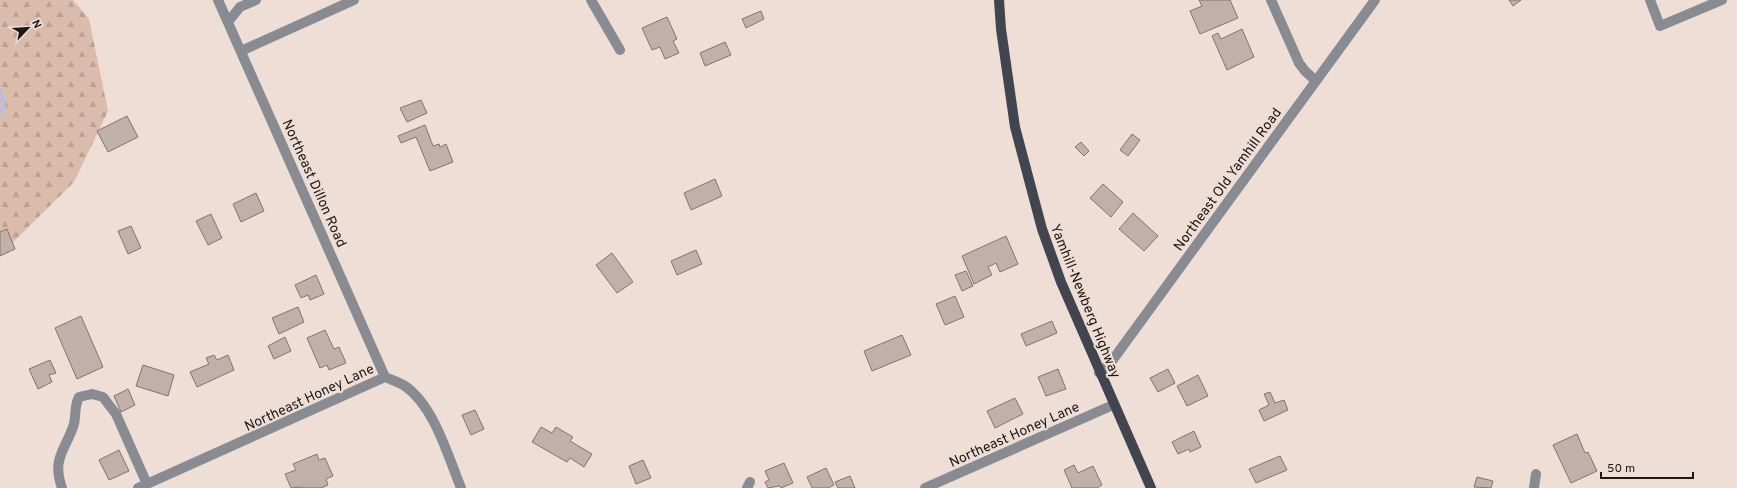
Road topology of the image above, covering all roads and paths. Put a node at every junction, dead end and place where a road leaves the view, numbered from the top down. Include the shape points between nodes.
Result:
1 (218, 0) edge
2 (256, 0) edge
3 (354, 0) edge
4 (591, 0) edge
5 (999, 0) edge
6 (1271, 0) edge
7 (1375, 0) edge
8 (1650, 0) edge
9 (1722, 0) edge
10 (228, 22) junction
11 (620, 50) dead end
12 (241, 51) junction
13 (1316, 81) junction
14 (1099, 373) junction
15 (385, 377) junction
16 (1113, 405) junction
17 (1536, 474) dead end
18 (143, 486) edge
19 (62, 488) edge
20 (461, 488) edge
21 (925, 488) edge
22 (1151, 488) edge
23 (1534, 488) edge

1 - 10 street, Northeast Dillon Road
2 - 10 street via 240,7
3 - 12 street
4 - 11 street
5 - 14 main road, Yamhill-Newberg Highway via 1008,85 1026,174 1061,282
6 - 13 street via 1299,63
7 - 13 street, Northeast Old Yamhill Road
8 - 9 street via 1660,26
10 - 12 street, Northeast Dillon Road
12 - 15 street, Northeast Dillon Road
13 - 14 street, Northeast Old Yamhill Road via 1110,365
14 - 16 main road, Yamhill-Newberg Highway
15 - 18 street, Northeast Honey Lane
15 - 20 street, Northeast Honey Lane via 404,386 428,411
16 - 21 street, Northeast Honey Lane
16 - 22 main road, Yamhill-Newberg Highway
17 - 23 street
18 - 19 street via 116,414 103,396 92,394 79,397 74,406 74,425 57,464

